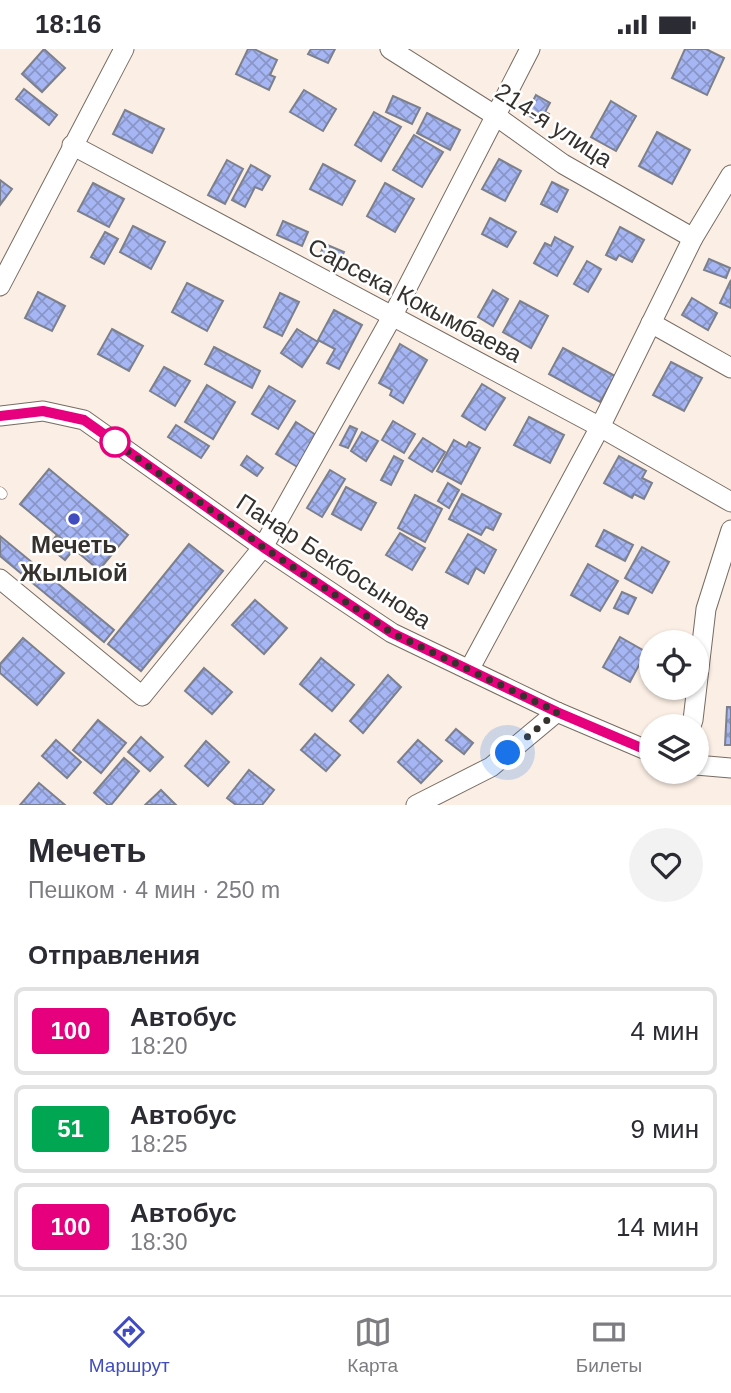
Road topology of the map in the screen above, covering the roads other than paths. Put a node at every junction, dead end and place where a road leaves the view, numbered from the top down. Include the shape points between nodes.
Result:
1 (124, 49) edge
2 (390, 49) edge
3 (530, 49) edge
4 (496, 116) junction
5 (72, 145) junction
6 (731, 176) edge
7 (693, 239) junction
8 (0, 286) edge
9 (393, 315) junction
10 (651, 323) junction
11 (731, 368) edge
12 (0, 416) edge
13 (600, 427) junction
14 (731, 502) edge
15 (731, 530) edge
16 (263, 547) junction
17 (0, 579) edge
18 (469, 670) junction
19 (557, 712) junction
20 (695, 714) edge
21 (639, 747) edge
22 (709, 766) edge
23 (731, 768) edge
24 (415, 805) edge

1 - 5 street
2 - 4 street, 214-я улица
3 - 4 street
4 - 7 street, 214-я улица via 563,164
4 - 9 street
5 - 8 street
5 - 9 street, Сарсека Кокымбаева
6 - 7 street
7 - 10 street
9 - 13 street, Сарсека Кокымбаева
9 - 16 street
10 - 11 street
10 - 13 street
12 - 16 street, Панар Бекбосынова via 43,411 84,420
13 - 14 street, Сарсека Кокымбаева
13 - 18 street
15 - 20 street via 706,609
16 - 17 street via 142,696
16 - 18 street, Панар Бекбосынова via 392,633
18 - 19 street, Панар Бекбосынова
19 - 21 street, Панар Бекбосынова
19 - 24 street via 491,767
22 - 23 street

